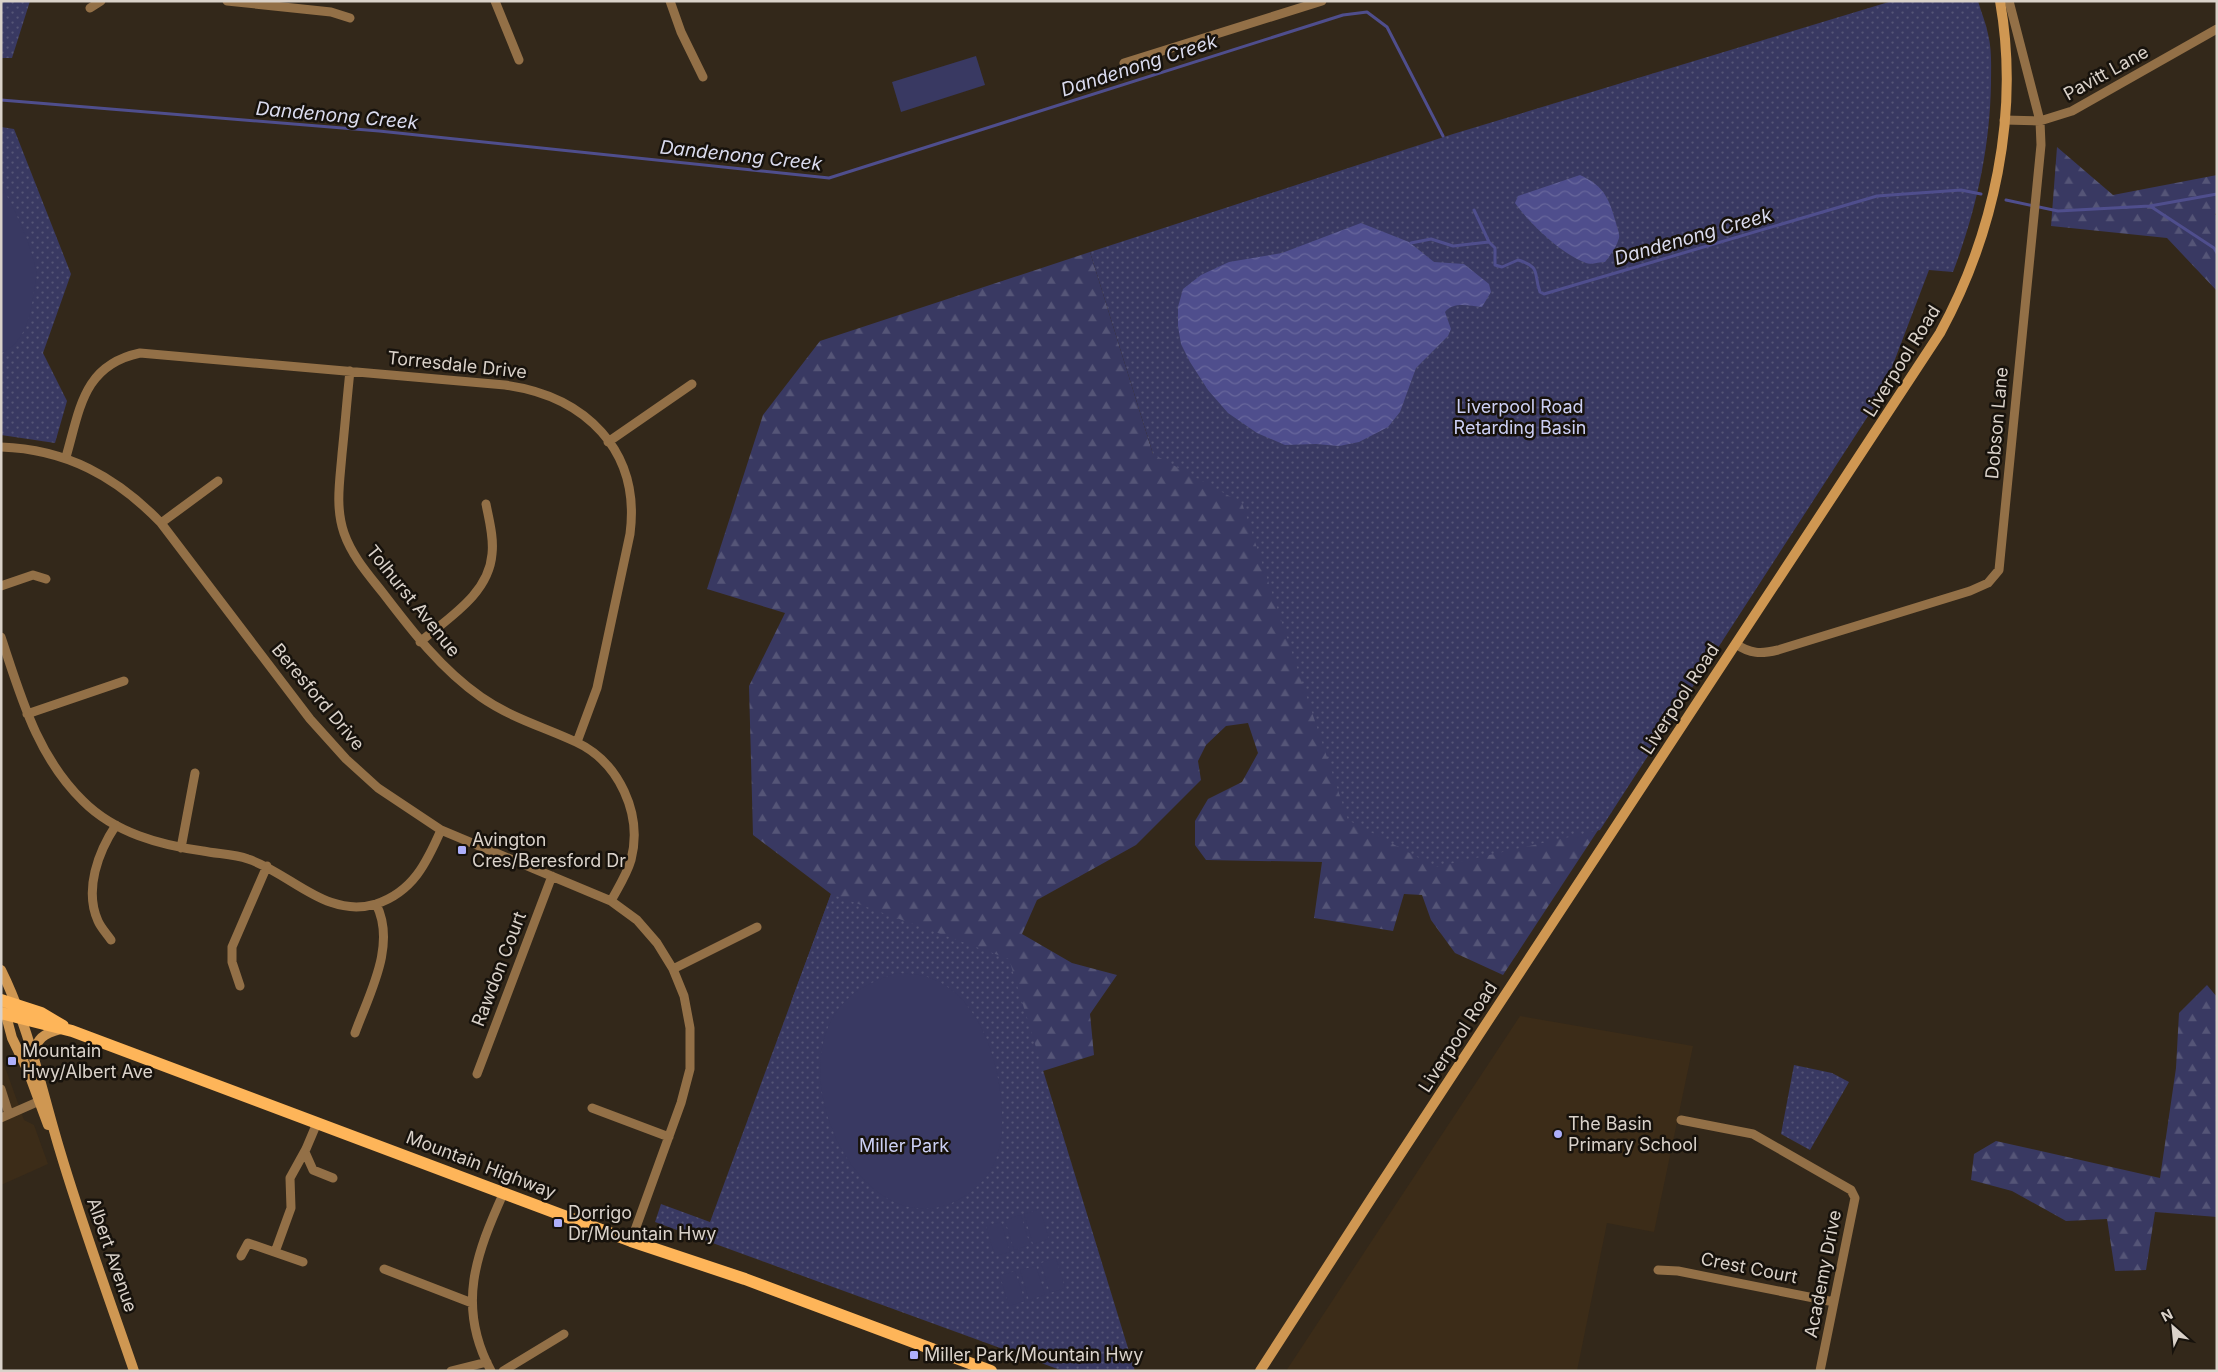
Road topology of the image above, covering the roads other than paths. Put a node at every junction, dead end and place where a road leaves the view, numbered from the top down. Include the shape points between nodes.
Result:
1 (101, 1) edge
2 (227, 1) edge
3 (495, 1) edge
4 (670, 1) edge
5 (1322, 1) edge
6 (2000, 1) edge
7 (2009, 1) edge
8 (90, 8) dead end
9 (350, 18) dead end
10 (2217, 29) edge
11 (519, 60) dead end
12 (1124, 63) dead end
13 (703, 78) dead end
14 (2004, 120) junction
15 (2040, 122) junction
16 (350, 371) junction
17 (692, 384) dead end
18 (608, 442) junction
19 (1, 447) edge
20 (66, 457) junction
21 (218, 480) dead end
22 (486, 504) dead end
23 (161, 523) junction
24 (46, 579) dead end
25 (1, 586) edge
26 (1, 637) edge
27 (420, 642) junction
28 (1736, 644) junction
29 (124, 681) dead end
30 (27, 714) junction
31 (576, 742) junction
32 (195, 773) dead end
33 (116, 825) junction
34 (442, 830) junction
35 (181, 848) junction
36 (267, 866) junction
37 (552, 876) junction
38 (611, 901) junction
39 (376, 904) junction
40 (757, 927) dead end
41 (111, 940) dead end
42 (673, 969) junction
43 (1, 970) edge
44 (240, 986) dead end
45 (1, 999) edge
46 (16, 1005) junction
47 (3, 1014) edge
48 (20, 1019) junction
49 (66, 1030) junction
50 (355, 1033) dead end
51 (32, 1056) junction
52 (477, 1074) dead end
53 (1, 1089) edge
54 (42, 1100) junction
55 (592, 1108) dead end
56 (5, 1116) edge
57 (1681, 1120) dead end
58 (317, 1123) junction
59 (669, 1137) junction
60 (305, 1152) junction
61 (333, 1178) dead end
62 (504, 1192) junction
63 (631, 1241) junction
64 (275, 1252) junction
65 (241, 1256) dead end
66 (303, 1262) dead end
67 (384, 1269) dead end
68 (1658, 1270) dead end
69 (1834, 1302) junction
70 (472, 1303) junction
71 (564, 1334) dead end
72 (489, 1367) edge
73 (134, 1371) edge
74 (451, 1371) edge
75 (503, 1371) edge
76 (991, 1371) edge
77 (1260, 1371) edge
78 (1820, 1371) edge

1 - 8 street
2 - 9 street via 331,12
3 - 11 street
4 - 13 street
5 - 12 street
6 - 14 main road, Liverpool Road via 2006,72
7 - 15 street, Dobson Lane
10 - 15 street, Pavitt Lane via 2072,111
14 - 15 street, Pavitt Lane
14 - 28 main road, Liverpool Road via 1986,223 1962,292 1916,373
15 - 28 street, Dobson Lane via 2041,145 2002,558 1995,577 1970,591 1778,650 1757,654
16 - 18 street, Torresdale Drive via 538,390 572,406 597,427
16 - 20 street, Torresdale Drive via 160,353 122,357 103,368 88,388
16 - 27 street, Tolhurst Avenue via 339,498 343,531 358,562
17 - 18 street
18 - 31 street, Torresdale Drive via 624,472 631,523 597,688
19 - 20 street, Beresford Drive via 50,452
20 - 23 street, Beresford Drive via 114,482
21 - 23 street
22 - 27 street via 492,540 489,571 481,587 466,603
23 - 34 street, Beresford Drive via 310,719 378,788
24 - 25 street via 33,575
26 - 30 street
27 - 31 street, Tolhurst Avenue via 452,675 481,698 515,718
28 - 77 main road, Liverpool Road
29 - 30 street
30 - 33 street via 59,775 84,802
31 - 38 street, Tolhurst Avenue via 593,752 616,775 633,818 631,860
32 - 35 street
33 - 35 street via 144,838
33 - 41 street via 99,855 94,875 93,906 98,922
34 - 37 street, Beresford Drive
34 - 39 street via 424,869 397,894
35 - 36 street via 246,858
36 - 39 street via 331,903
36 - 44 street via 232,947 232,962
37 - 38 street, Beresford Drive
37 - 52 street, Rawdon Court
38 - 42 street, Beresford Drive via 637,920
39 - 50 street via 384,936 381,958
40 - 42 street
42 - 59 street, Beresford Drive via 684,996 690,1028 690,1069
43 - 46 main road, Albert Avenue
45 - 46 main road, Mountain Highway
45 - 47 main road, Albert Avenue
46 - 48 main road, Albert Avenue
46 - 49 main road, Mountain Highway via 41,1013
47 - 48 main road, Mountain Highway
47 - 54 main road, Albert Avenue
48 - 49 main road, Mountain Highway
48 - 51 main road, Albert Avenue
49 - 51 main road via 50,1032 38,1040
49 - 58 main road, Mountain Highway
51 - 54 main road, Albert Avenue
53 - 56 street
54 - 56 street
54 - 73 main road, Albert Avenue
55 - 59 street
57 - 69 street, Academy Drive via 1753,1134 1851,1190 1855,1198
58 - 60 street
58 - 62 main road, Mountain Highway
59 - 63 street, Beresford Drive
60 - 61 street via 313,1170
60 - 64 street via 290,1178 291,1208
62 - 63 main road, Mountain Highway
62 - 70 street via 478,1254
63 - 76 main road, Mountain Highway via 745,1279
64 - 65 street via 248,1243
64 - 66 street
67 - 70 street
68 - 69 street, Crest Court via 1678,1271
69 - 78 street, Academy Drive
70 - 72 street via 475,1333
71 - 75 street
72 - 74 street

